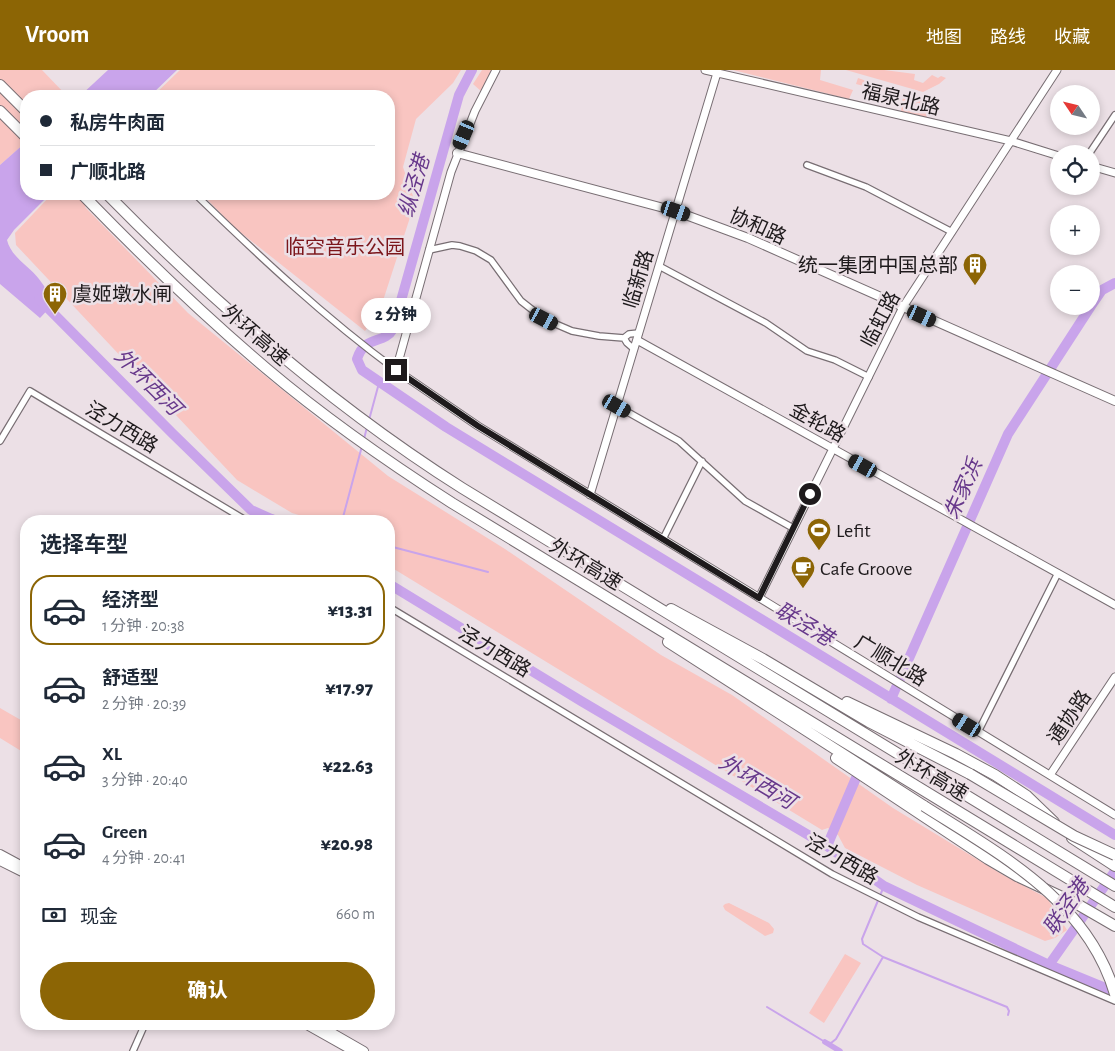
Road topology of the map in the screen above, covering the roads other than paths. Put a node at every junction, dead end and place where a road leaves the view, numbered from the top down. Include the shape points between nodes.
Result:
1 (496, 70) edge
2 (705, 70) edge
3 (1056, 70) edge
4 (717, 73) junction
5 (0, 85) edge
6 (20, 105) edge
7 (0, 110) edge
8 (1115, 115) edge
9 (20, 131) edge
10 (1011, 141) junction
11 (1095, 145) edge
12 (457, 153) junction
13 (1050, 153) edge
14 (807, 165) dead end
15 (1100, 169) edge
16 (1115, 173) edge
17 (88, 200) edge
18 (113, 200) edge
19 (201, 200) edge
20 (676, 211) junction
21 (952, 232) junction
22 (429, 250) junction
23 (659, 266) junction
24 (903, 307) junction
25 (638, 336) junction
26 (624, 338) junction
27 (634, 349) junction
28 (396, 370) junction
29 (869, 377) junction
30 (1115, 401) edge
31 (617, 406) junction
32 (0, 441) edge
33 (833, 449) junction
34 (702, 462) junction
35 (590, 494) junction
36 (237, 515) edge
37 (793, 528) junction
38 (663, 539) junction
39 (567, 552) junction
40 (558, 567) junction
41 (1058, 574) junction
42 (759, 598) junction
43 (1115, 605) edge
44 (395, 611) edge
45 (1115, 677) edge
46 (796, 679) junction
47 (778, 714) junction
48 (978, 732) junction
49 (1050, 776) junction
50 (1115, 815) edge
51 (0, 854) edge
52 (0, 860) edge
53 (1112, 861) edge
54 (20, 865) edge
55 (20, 871) edge
56 (1115, 886) edge
57 (1115, 907) edge
58 (1115, 926) edge
59 (1115, 994) edge
60 (1115, 1001) edge
61 (142, 1030) edge
62 (316, 1030) edge
63 (327, 1030) edge
64 (133, 1051) edge
65 (353, 1051) edge
66 (364, 1051) edge

1 - 12 street
2 - 4 street, 福泉北路
3 - 10 street, 临虹路
4 - 10 street, 福泉北路
4 - 20 street, 临新路
5 - 6 highway
7 - 9 highway
8 - 11 street
10 - 13 street, 福泉北路
10 - 21 street, 临虹路
12 - 20 main road, 协和路
12 - 22 street
14 - 21 street via 866,187
15 - 16 street
17 - 40 highway, 外环高速 via 193,303 268,369 358,440 452,503
18 - 39 highway, 外环高速 via 280,356 372,428
19 - 28 street, 广顺北路 via 253,251 358,342
20 - 23 street, 临新路
20 - 24 main road, 协和路 via 748,238
21 - 24 street, 临虹路
22 - 26 street via 452,245 476,251 491,260 521,301 544,319 572,331
22 - 28 street
23 - 25 street, 临新路
23 - 29 street via 760,320 807,351 835,360
24 - 29 street, 临虹路
24 - 30 main road, 协和路
25 - 26 street via 629,334
25 - 27 street, 临新路
25 - 33 street, 金轮路
26 - 27 street via 626,344
27 - 31 street, 临新路
28 - 35 street, 广顺北路 via 478,426
29 - 33 street, 临虹路
31 - 34 street via 679,441
31 - 35 street, 临新路
32 - 36 street, 泾力西路 via 30,391
33 - 37 street, 临虹路
33 - 41 street, 金轮路
34 - 37 street via 745,501
34 - 38 street
35 - 38 street, 广顺北路
37 - 42 street, 临虹路
38 - 42 street, 广顺北路
39 - 46 highway
39 - 56 highway, 外环高速
40 - 47 highway
40 - 57 highway, 外环高速
41 - 43 street, 金轮路
41 - 48 street
42 - 48 street, 广顺北路
44 - 60 street, 泾力西路 via 832,874 918,917
45 - 49 street, 通协路
46 - 53 highway, bridge via 869,722 970,774
46 - 53 highway via 995,775 1027,796 1074,839
47 - 58 highway via 841,762 988,859
47 - 59 highway, bridge via 1013,864 1059,901 1094,944
48 - 49 street, 广顺北路
49 - 50 street, 广顺北路
51 - 54 main road
52 - 55 main road
61 - 64 street
62 - 65 main road
63 - 66 main road

